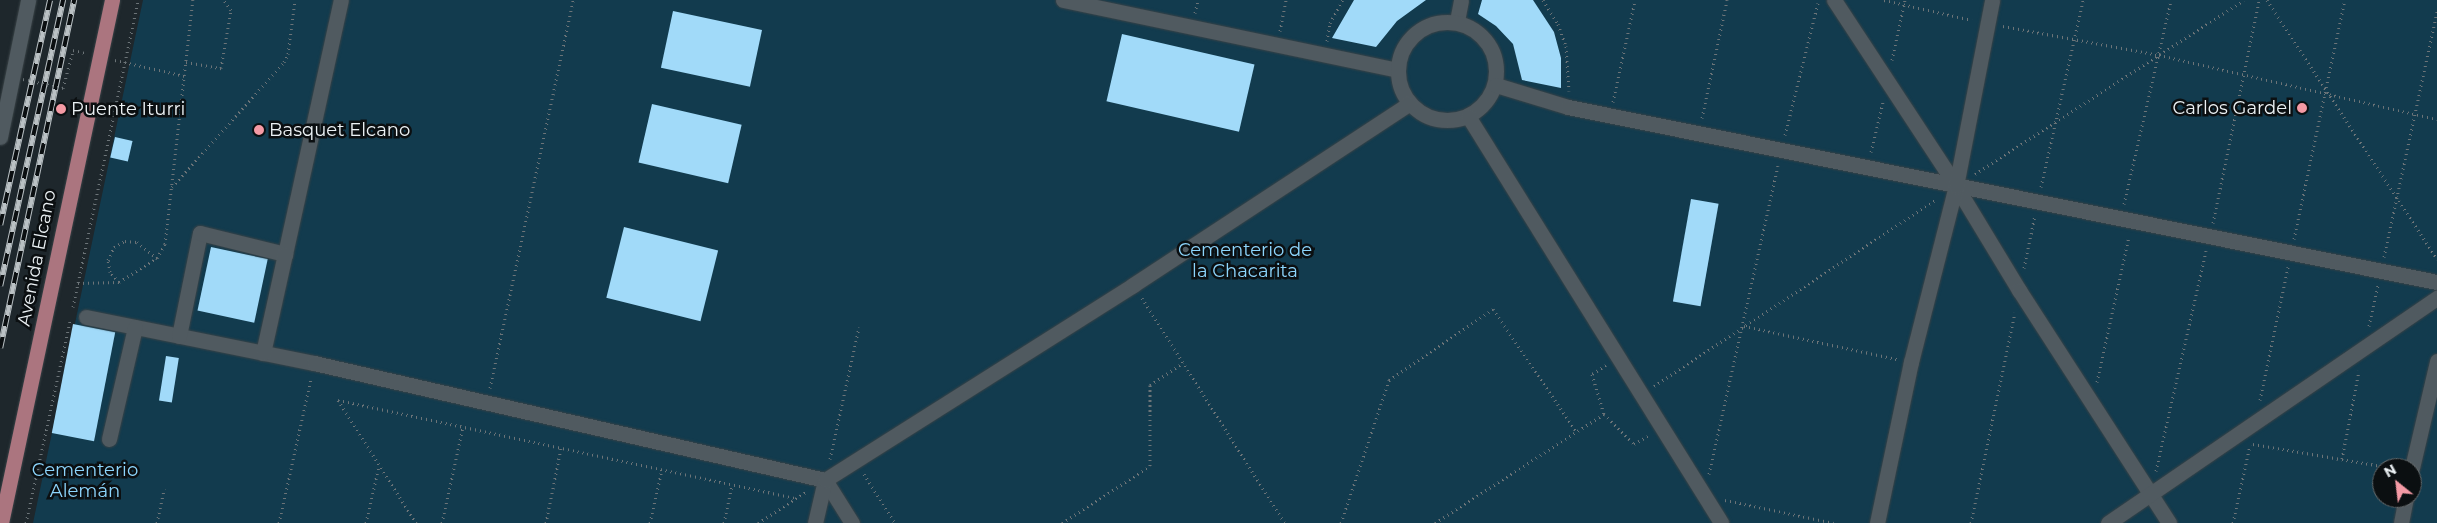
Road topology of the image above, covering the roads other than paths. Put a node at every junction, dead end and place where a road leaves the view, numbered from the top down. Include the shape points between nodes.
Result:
1 (28, 0) edge
2 (112, 0) edge
3 (341, 0) edge
4 (1063, 0) edge
5 (1461, 0) edge
6 (1834, 0) edge
7 (1992, 0) edge
8 (1457, 21) junction
9 (8, 58) edge
10 (1397, 70) junction
11 (1496, 85) junction
12 (1409, 104) junction
13 (1468, 116) junction
14 (0, 137) edge
15 (1956, 186) junction
16 (284, 254) junction
17 (2437, 282) edge
18 (2437, 298) edge
19 (86, 317) dead end
20 (134, 327) junction
21 (178, 336) junction
22 (263, 353) junction
23 (2437, 361) edge
24 (109, 440) dead end
25 (2414, 458) edge
26 (825, 480) junction
27 (2150, 494) junction
28 (2404, 508) edge
29 (1, 523) edge
30 (815, 523) edge
31 (852, 523) edge
32 (1721, 523) edge
33 (1876, 523) edge
34 (2108, 523) edge
35 (2169, 523) edge
36 (2401, 523) edge

1 - 9 street
2 - 29 main road, Avenida Elcano
3 - 16 street
4 - 10 street
5 - 8 street
6 - 15 street
7 - 15 street
8 - 10 street via 1428,24 1405,43
8 - 11 street via 1482,33 1496,57
9 - 14 street
10 - 12 street via 1400,88
11 - 13 street via 1485,104
11 - 15 street via 1568,107
12 - 13 street via 1436,120
12 - 26 street via 1134,285
13 - 32 street
15 - 17 street
15 - 27 street
15 - 33 street via 1910,362
16 - 21 street via 200,233
16 - 22 street
18 - 27 street
19 - 20 street
20 - 21 street
20 - 24 street
21 - 22 street
22 - 26 street
23 - 25 street
26 - 30 street
26 - 31 street
27 - 34 street
27 - 35 street
28 - 36 street

